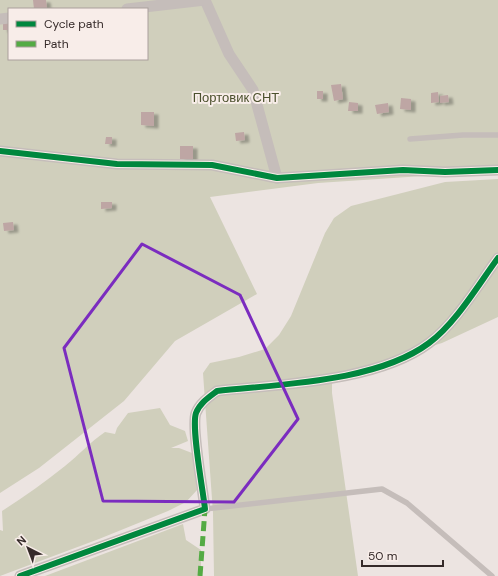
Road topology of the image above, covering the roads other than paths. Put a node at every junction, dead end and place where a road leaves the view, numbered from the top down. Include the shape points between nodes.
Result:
1 (205, 0) edge
2 (137, 8) edge
3 (498, 135) edge
4 (410, 139) dead end
5 (0, 151) edge
6 (498, 170) edge
7 (277, 178) junction
8 (498, 258) edge
9 (205, 509) junction
10 (20, 576) edge
11 (492, 576) edge

1 - 2 street
1 - 7 street via 229,54 253,90
3 - 4 lane
5 - 7 street via 117,164 212,165
6 - 7 street via 403,170
8 - 9 street via 453,319 430,342 413,354 348,375 217,391 203,402 196,414 195,432
9 - 10 street
9 - 11 lane via 382,489 407,503

